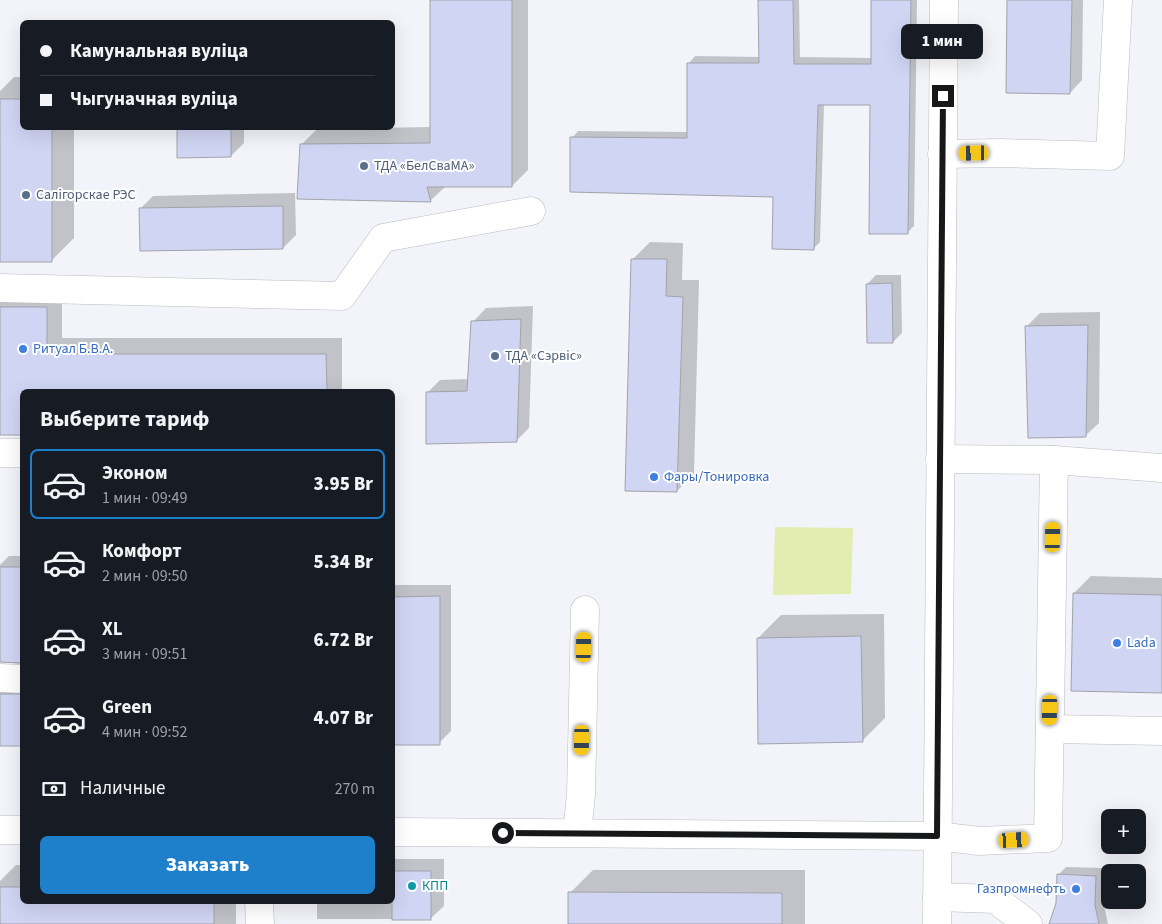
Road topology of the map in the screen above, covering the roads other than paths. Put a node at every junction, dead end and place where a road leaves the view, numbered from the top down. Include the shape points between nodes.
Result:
1 (944, 0) edge
2 (1118, 0) edge
3 (942, 154) junction
4 (531, 211) dead end
5 (0, 288) edge
6 (0, 452) edge
7 (20, 453) edge
8 (940, 459) junction
9 (1054, 460) junction
10 (1162, 468) edge
11 (585, 610) dead end
12 (0, 678) edge
13 (20, 679) edge
14 (1050, 729) junction
15 (1162, 731) edge
16 (0, 830) edge
17 (20, 830) edge
18 (395, 832) edge
19 (577, 833) junction
20 (937, 836) junction
21 (937, 897) junction
22 (259, 904) edge
23 (260, 924) edge
24 (938, 924) edge
25 (1028, 924) edge

1 - 3 street
2 - 3 street via 1110,156
3 - 8 street
4 - 5 street via 383,238 342,296
6 - 7 street
8 - 9 street
8 - 20 street
9 - 10 street
9 - 14 street
11 - 19 street via 581,795
12 - 13 street
14 - 15 street
14 - 20 street via 1048,838 979,842
16 - 17 street
18 - 19 street
19 - 20 street
20 - 21 street
21 - 24 street
21 - 25 street via 995,899
22 - 23 street

